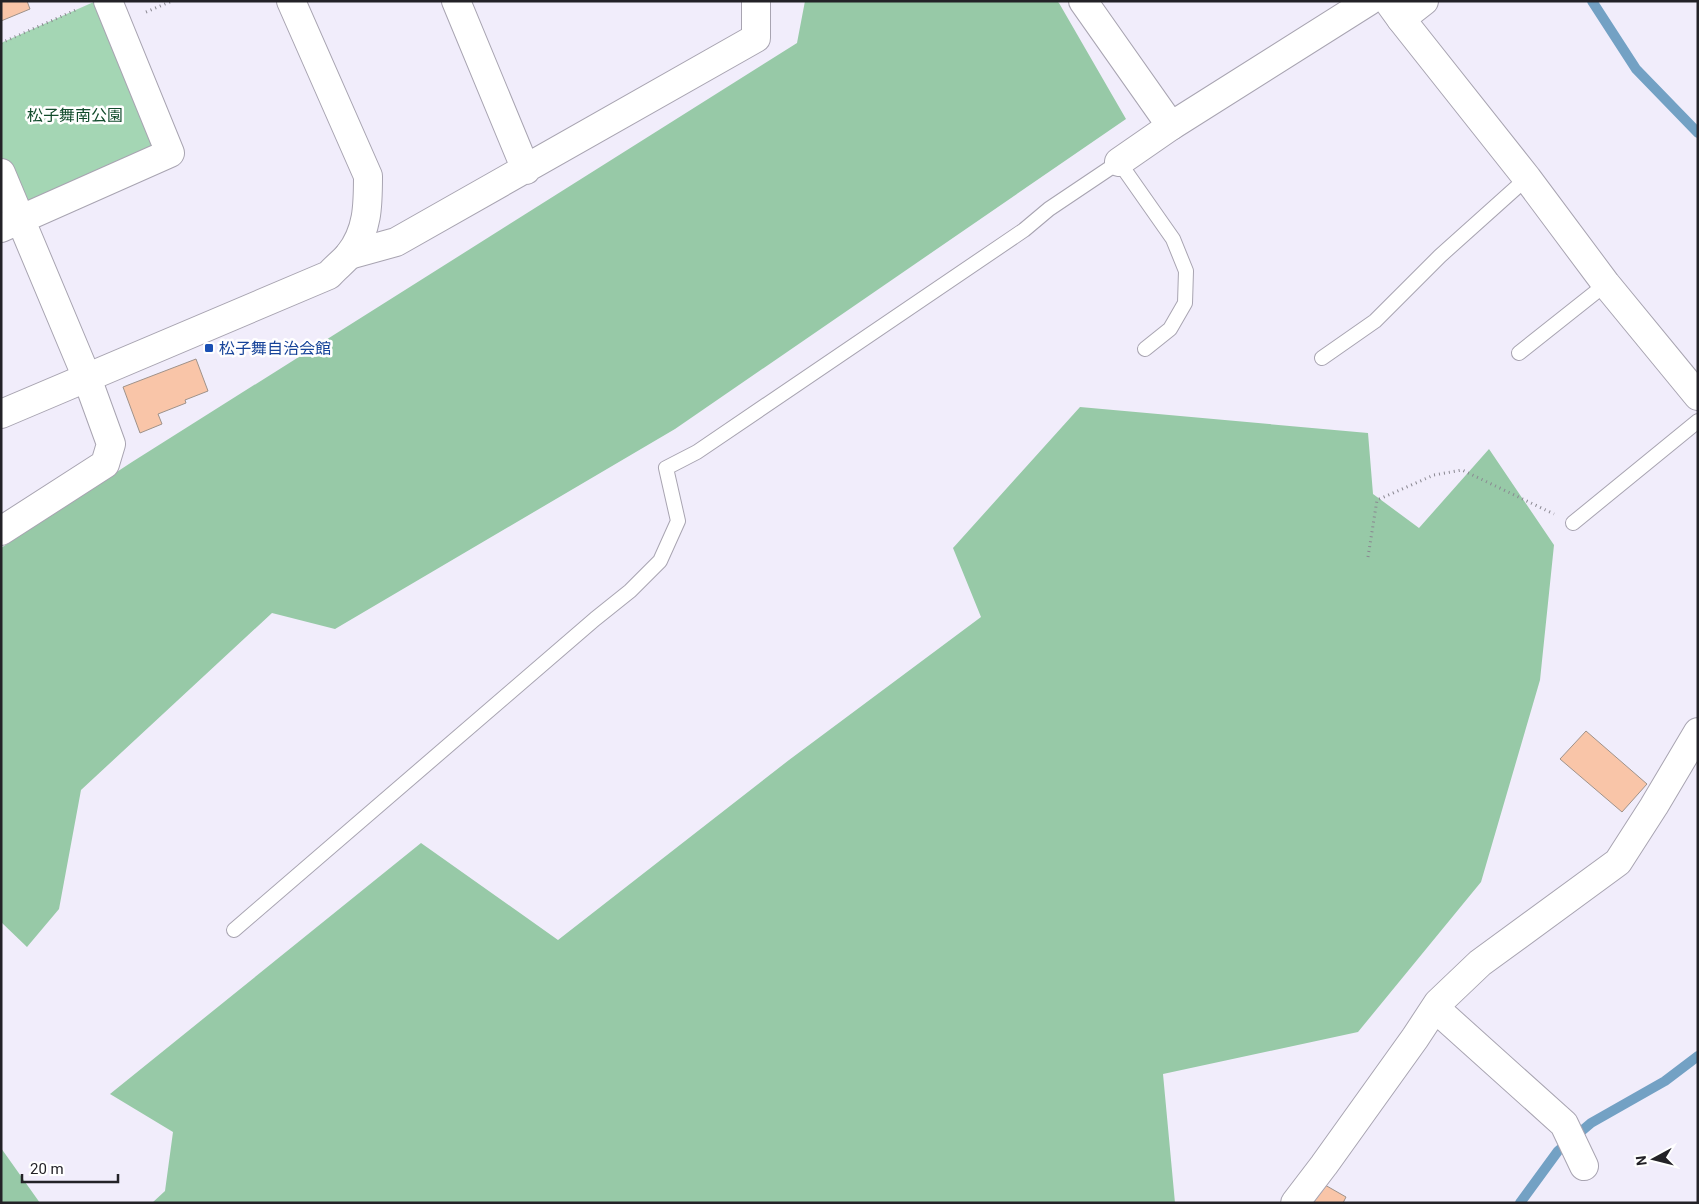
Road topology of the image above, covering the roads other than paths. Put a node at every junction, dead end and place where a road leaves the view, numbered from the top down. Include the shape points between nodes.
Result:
1 (108, 1) edge
2 (291, 1) edge
3 (456, 1) edge
4 (756, 1) edge
5 (1083, 1) edge
6 (1369, 1) edge
7 (1424, 1) edge
8 (1394, 10) edge
9 (1171, 126) junction
10 (1119, 162) junction
11 (526, 170) junction
12 (1, 173) edge
13 (1527, 178) junction
14 (11, 224) edge
15 (349, 255) junction
16 (1606, 284) junction
17 (1145, 349) dead end
18 (1519, 353) dead end
19 (1322, 358) dead end
20 (88, 378) junction
21 (1698, 396) edge
22 (1, 414) edge
23 (1698, 421) edge
24 (1573, 524) road end
25 (1, 531) edge
26 (1698, 732) edge
27 (234, 930) dead end
28 (1435, 1008) junction
29 (1576, 1149) dead end
30 (1295, 1203) edge

1 - 14 street via 170,153
2 - 15 street via 368,176 364,228
3 - 11 street
4 - 11 street via 756,38
5 - 9 street
6 - 9 street
7 - 8 street
8 - 13 street
9 - 10 street
10 - 17 lane via 1173,239 1186,271 1186,303 1170,329
10 - 27 lane via 778,397 696,452 666,468 678,521 660,561 630,592
11 - 15 street via 396,242
12 - 14 street
13 - 16 street
13 - 19 lane via 1440,256 1375,321
14 - 20 street
15 - 20 street via 329,274
16 - 18 lane
16 - 21 street
20 - 22 street
20 - 25 street via 111,444 104,464
23 - 24 lane
26 - 28 street via 1618,862 1480,963
28 - 29 street via 1564,1124
28 - 30 street

